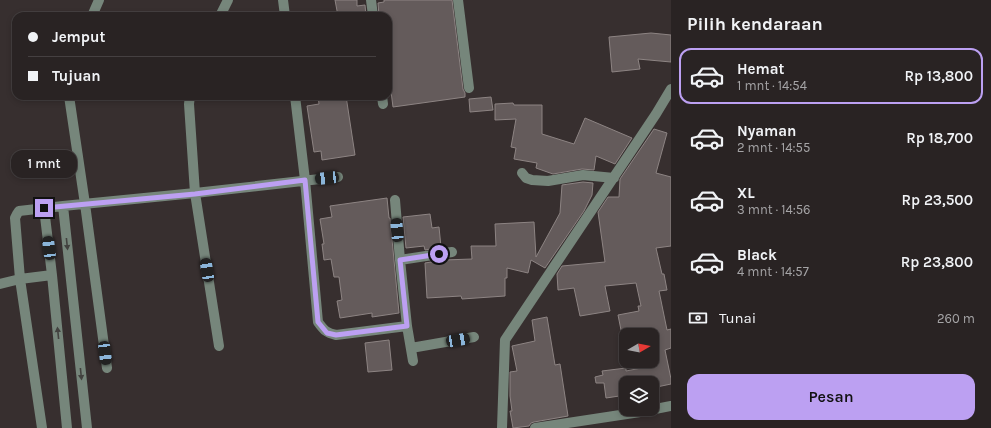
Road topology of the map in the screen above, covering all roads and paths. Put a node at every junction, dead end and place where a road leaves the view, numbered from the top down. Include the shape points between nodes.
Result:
1 (99, 0) edge
2 (228, 0) edge
3 (283, 0) edge
4 (371, 0) edge
5 (458, 0) edge
6 (94, 12) edge
7 (222, 12) edge
8 (284, 12) edge
9 (372, 12) edge
10 (469, 88) dead end
11 (671, 89) edge
12 (70, 100) edge
13 (190, 100) edge
14 (295, 100) edge
15 (522, 173) dead end
16 (338, 177) dead end
17 (614, 178) junction
18 (305, 180) junction
19 (195, 194) junction
20 (394, 200) dead end
21 (86, 204) junction
22 (63, 206) junction
23 (44, 208) junction
24 (452, 252) dead end
25 (400, 260) junction
26 (52, 275) junction
27 (20, 279) junction
28 (0, 284) edge
29 (407, 326) junction
30 (474, 337) dead end
31 (219, 346) dead end
32 (411, 348) junction
33 (412, 361) dead end
34 (107, 368) dead end
35 (671, 406) edge
36 (42, 428) edge
37 (67, 428) edge
38 (87, 428) edge
39 (502, 428) edge
40 (535, 428) edge

1 - 6 street
2 - 7 street
3 - 8 street
4 - 9 street
5 - 10 street
11 - 17 street
12 - 21 street
13 - 19 street
14 - 18 street
15 - 17 street via 532,180 548,181 583,175
16 - 18 street
17 - 39 street via 504,340
18 - 19 street
18 - 29 street via 318,322 327,333 336,335
19 - 21 street
19 - 31 street
20 - 25 street
21 - 22 street
21 - 34 street
22 - 23 street
22 -> 38 street
23 - 26 street
23 - 27 street via 19,211 15,218
24 - 25 street
25 - 29 street
26 - 27 street
37 -> 26 street
27 - 28 street
27 - 36 street
29 - 32 street
30 - 32 street
32 - 33 street
35 - 40 street

